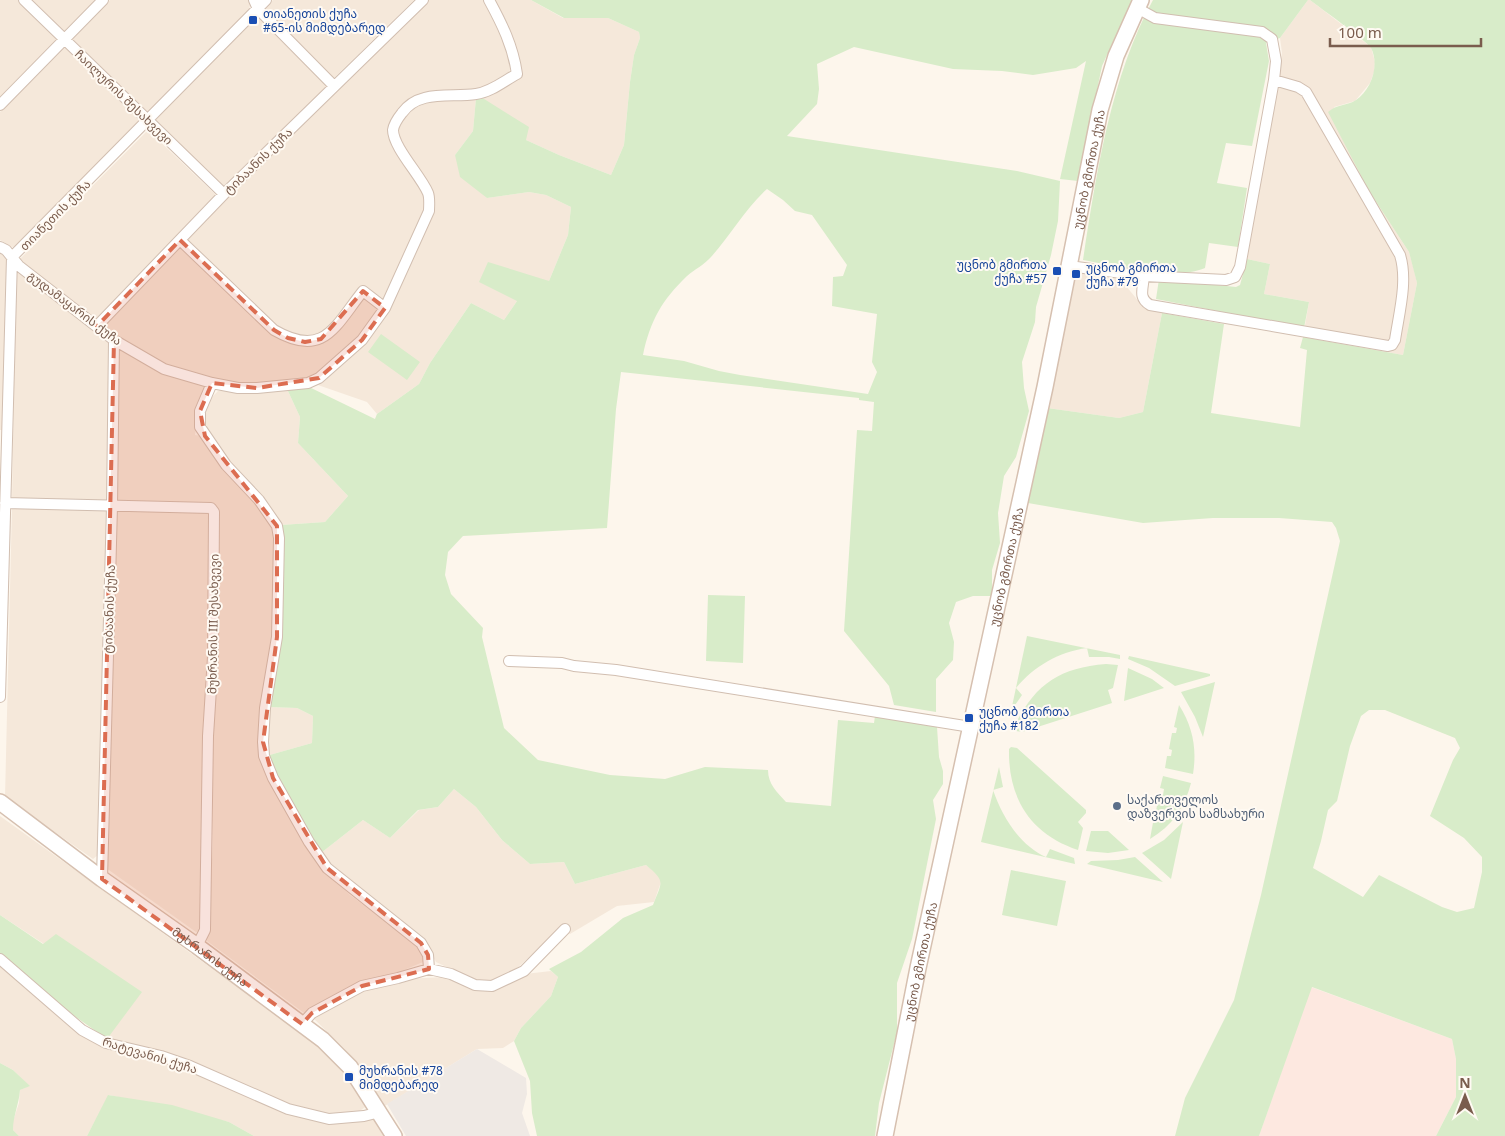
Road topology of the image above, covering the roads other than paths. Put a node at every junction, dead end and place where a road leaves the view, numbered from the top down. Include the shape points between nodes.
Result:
1 (24, 0) edge
2 (103, 0) edge
3 (266, 0) edge
4 (423, 0) edge
5 (489, 0) edge
6 (256, 4) edge
7 (1139, 4) edge
8 (65, 39) junction
9 (1274, 80) junction
10 (334, 86) junction
11 (0, 105) edge
12 (149, 121) junction
13 (224, 194) junction
14 (180, 240) junction
15 (0, 247) edge
16 (12, 257) junction
17 (1069, 266) junction
18 (1144, 276) junction
19 (385, 308) junction
20 (96, 326) junction
21 (114, 340) junction
22 (212, 383) junction
23 (3, 435) edge
24 (5, 503) junction
25 (112, 506) junction
26 (509, 661) dead end
27 (0, 697) edge
28 (971, 727) junction
29 (0, 802) edge
30 (102, 879) junction
31 (565, 929) dead end
32 (197, 946) junction
33 (0, 959) edge
34 (429, 969) junction
35 (302, 1024) junction
36 (380, 1112) junction
37 (394, 1136) edge
38 (885, 1136) edge

1 - 8 street, ჩაილურის შესახვევი
2 - 8 street
3 - 6 street, თიანეთის ქუჩა
4 - 10 street, ტიბაანის ქუჩა
5 - 19 street, გუდამაყარის ქუჩა via 505,31 517,74 477,94 424,98 407,105 395,122 395,140 429,194 429,211
6 - 10 street
6 - 12 street, თიანეთის ქუჩა
7 - 9 street via 1155,18 1268,35 1272,39 1276,60
7 - 17 main road, უცნობ გმირთა ქუჩა via 1116,56 1100,110
8 - 11 street
8 - 12 street, ჩაილურის შესახვევი
9 - 18 street via 1238,273 1232,280
9 - 18 street via 1306,92 1400,255 1404,276 1392,345 1150,305 1142,297
10 - 13 street, ტიბაანის ქუჩა
12 - 13 street, ჩაილურის შესახვევი
12 - 16 street, თიანეთის ქუჩა
13 - 14 street, ტიბაანის ქუჩა
14 - 19 street via 274,330 288,338 305,342 321,338 333,330 363,291
14 - 20 street, ტიბაანის ქუჩა
15 - 16 street, გუდამაყარის ქუჩა
16 - 20 street, გუდამაყარის ქუჩა via 19,266
16 - 23 street, თიანეთის ქუჩა
17 - 18 street
17 - 28 main road, უცნობ გმირთა ქუჩა
19 - 22 street, გუდამაყარის ქუჩა via 362,340 319,378 308,383 257,388
20 - 21 street, გუდამაყარის ქუჩა
21 - 22 street, გუდამაყარის ქუჩა via 164,369
21 - 25 street, ტიბაანის ქუჩა
22 - 34 street via 200,410 200,427 226,465 259,500 277,526 279,538 277,638 266,708 264,756 305,835 327,868 421,943 428,955
23 - 24 street, თიანეთის ქუჩა
24 - 25 street, მუხრანის III შესახვევი
24 - 27 street, თიანეთის ქუჩა
25 - 30 street, ტიბაანის ქუჩა
25 - 32 street, მუხრანის III შესახვევი via 211,508 214,512 214,648 208,736 205,930
26 - 28 street via 616,670
28 - 38 main road, უცნობ გმირთა ქუჩა
29 - 30 main road, მუხრანის ქუჩა
30 - 32 main road, მუხრანის ქუჩა
31 - 34 street via 524,971 492,986 475,985 451,974
32 - 35 main road, მუხრანის ქუჩა
33 - 36 street, რატევანის ქუჩა via 82,1030 106,1043 190,1066 288,1110 329,1118
34 - 35 street via 362,986 312,1014
35 - 36 main road, მუხრანის ქუჩა via 350,1067
36 - 37 main road, მუხრანის ქუჩა

